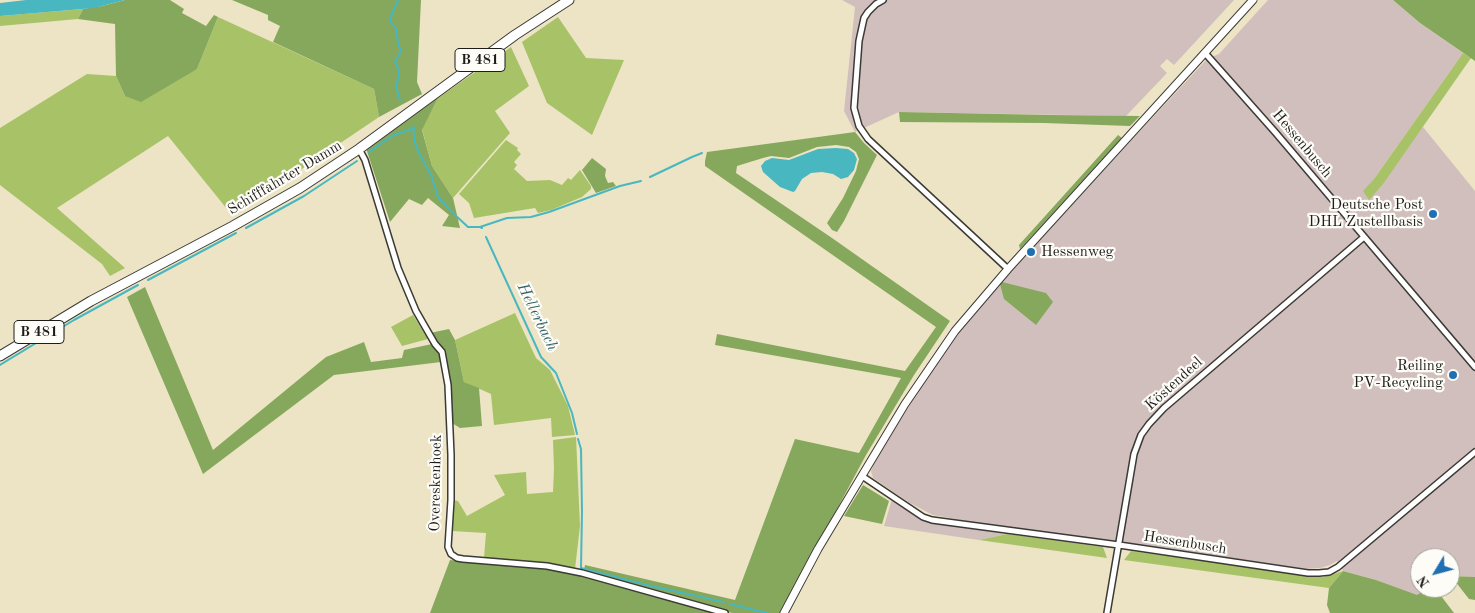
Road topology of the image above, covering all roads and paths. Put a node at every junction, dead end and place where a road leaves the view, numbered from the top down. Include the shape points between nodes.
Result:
1 (569, 0) edge
2 (883, 0) edge
3 (1253, 0) edge
4 (1206, 53) junction
5 (359, 149) junction
6 (1364, 237) junction
7 (1008, 269) junction
8 (0, 356) edge
9 (1475, 367) edge
10 (1475, 452) edge
11 (862, 476) junction
12 (1119, 545) junction
13 (725, 613) edge
14 (784, 613) edge
15 (1107, 613) edge

1 - 5 main road, Schifffahrter Damm / B 481
2 - 7 street via 864,18 859,41 854,108 859,126 868,139
3 - 4 street
4 - 6 street, Hessenbusch
4 - 7 street
5 - 8 main road, Schifffahrter Damm / B 481 via 261,211 85,304
5 - 13 street, Overeskenhoek via 416,311 442,352 448,385 451,463 448,547 451,554 463,559 547,566 582,573
6 - 9 street, Hessenbusch
6 - 12 street, Köstendeel via 1149,424 1134,454
7 - 11 street via 937,355
10 - 12 street, Hessenbusch via 1329,572 1308,573
11 - 12 street, Hessenbusch via 932,520
11 - 14 street
12 - 15 street, Köstendeel

